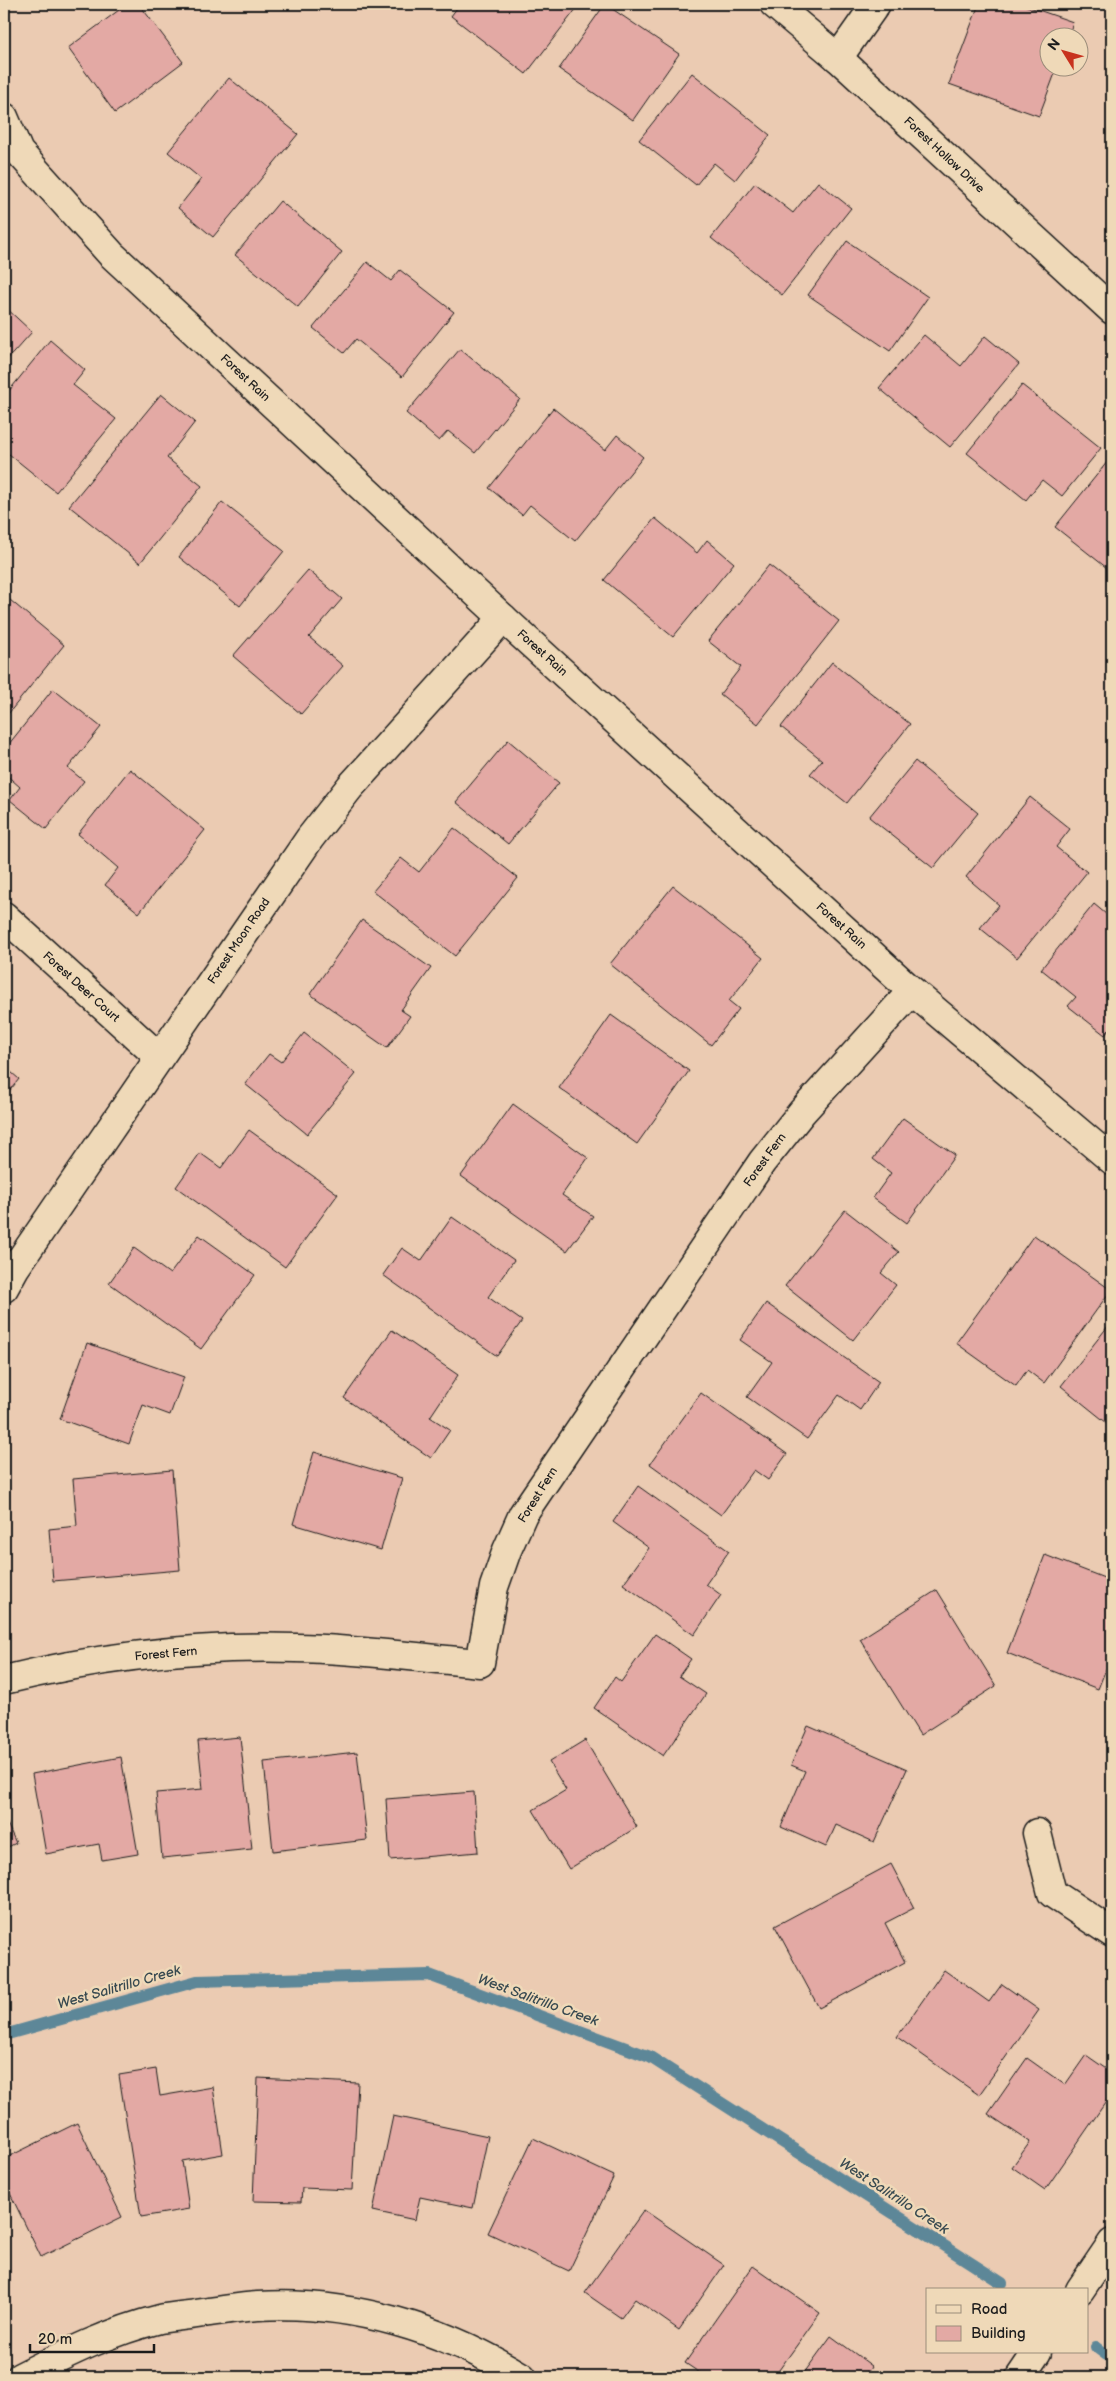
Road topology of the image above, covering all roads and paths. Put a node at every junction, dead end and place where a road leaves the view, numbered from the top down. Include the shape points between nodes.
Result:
1 (774, 4) edge
2 (876, 4) edge
3 (838, 58) junction
4 (4, 117) edge
5 (1112, 310) edge
6 (503, 618) junction
7 (4, 916) edge
8 (912, 991) junction
9 (159, 1057) junction
10 (1112, 1160) edge
11 (4, 1288) edge
12 (4, 1680) edge
13 (1037, 1833) dead end
14 (1112, 1933) edge
15 (1112, 2243) edge
16 (1081, 2288) edge
17 (1036, 2354) edge
18 (20, 2377) edge
19 (522, 2377) edge
20 (1020, 2377) edge

1 - 3 street, Forest Hollow Drive
2 - 3 street
3 - 5 street, Forest Hollow Drive
4 - 6 street, Forest Rain via 19,152 111,254
6 - 8 street, Forest Rain
6 - 9 street, Forest Moon Road via 350,787 310,838
7 - 9 street, Forest Deer Court
8 - 10 street, Forest Rain
8 - 12 street, Forest Fern via 802,1112 762,1162 523,1514 494,1587 480,1663 296,1648 178,1651 61,1666
9 - 11 street, Forest Moon Road
13 - 14 street via 1052,1893
15 - 16 street
17 - 20 street
18 - 19 street via 114,2333 161,2319 258,2306 356,2312 405,2324 451,2340

